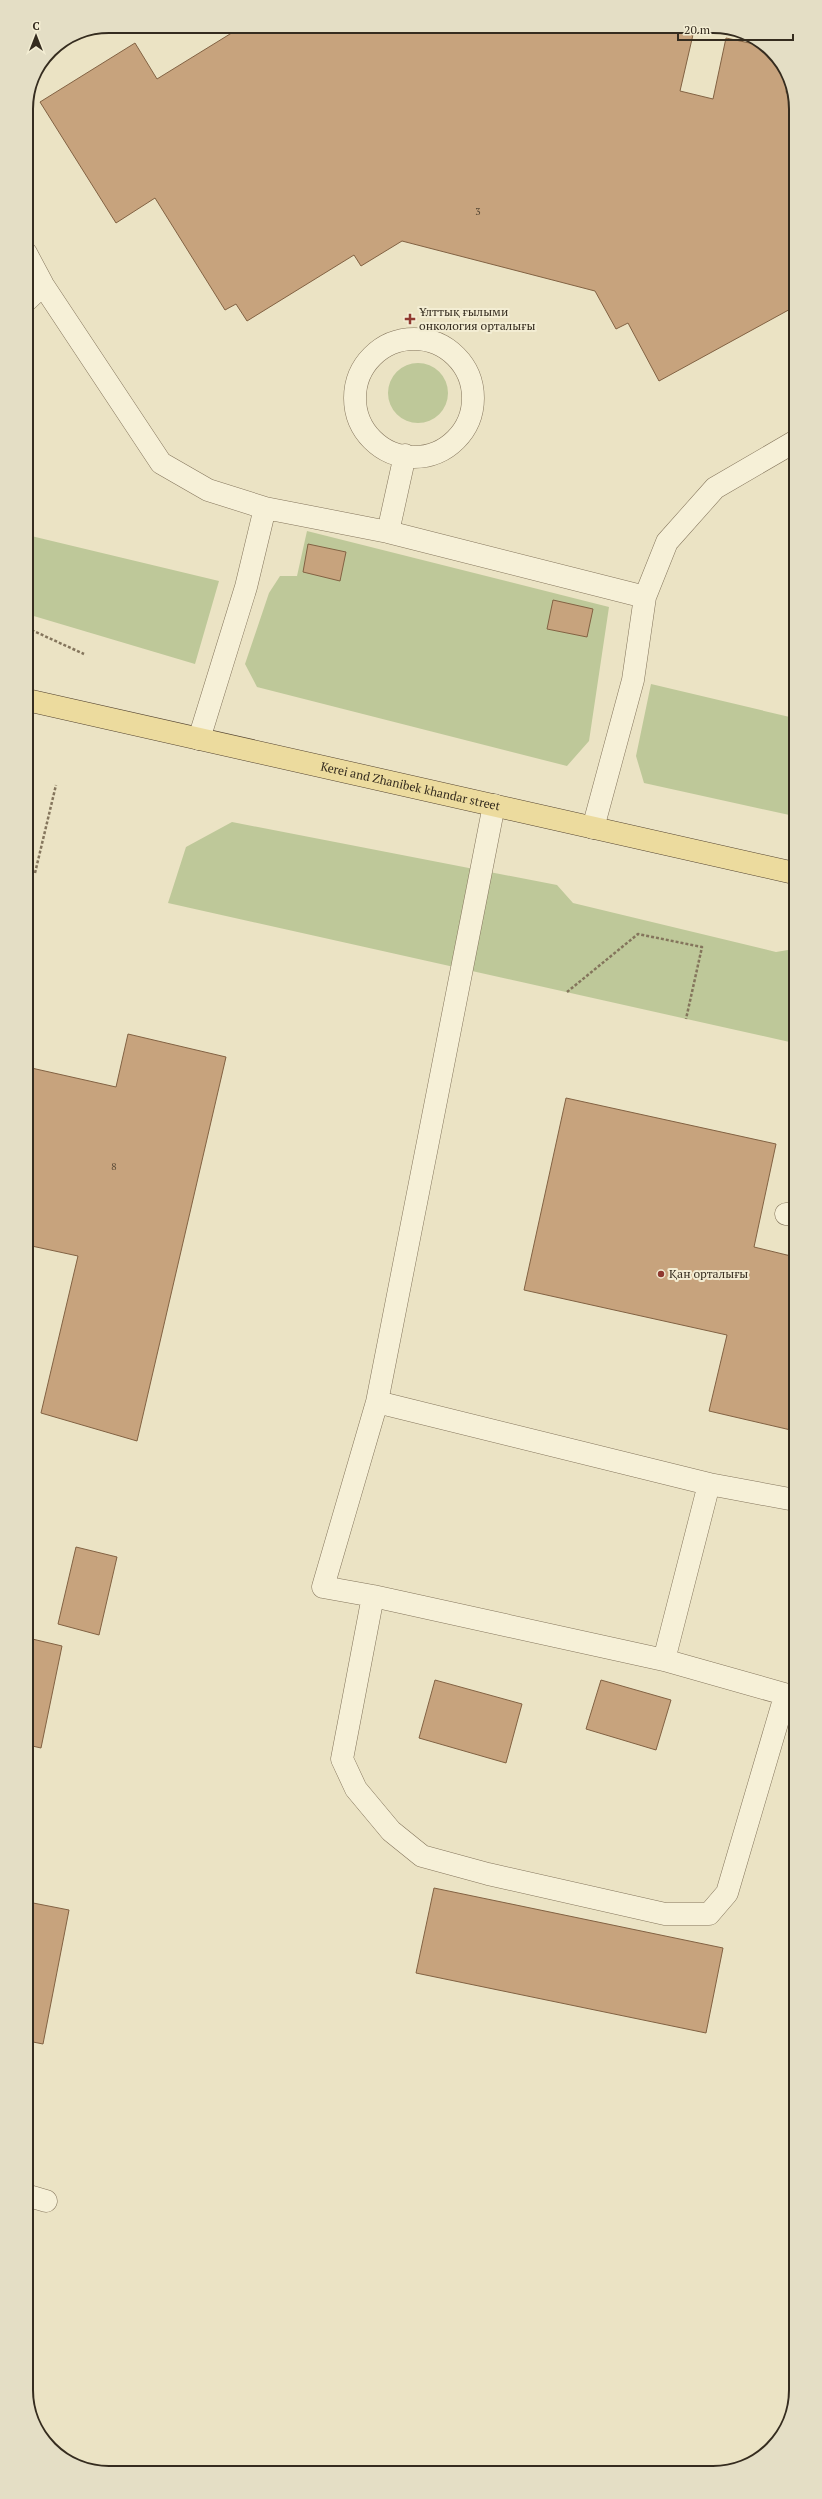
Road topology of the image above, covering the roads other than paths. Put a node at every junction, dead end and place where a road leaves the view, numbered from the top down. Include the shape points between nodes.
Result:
1 (33, 266) edge
2 (43, 285) junction
3 (33, 294) edge
4 (789, 445) edge
5 (405, 455) junction
6 (265, 508) junction
7 (388, 532) junction
8 (644, 597) junction
9 (33, 701) edge
10 (199, 739) junction
11 (494, 805) junction
12 (593, 828) junction
13 (789, 872) edge
14 (377, 1402) junction
15 (709, 1484) junction
16 (789, 1499) edge
17 (373, 1596) junction
18 (664, 1660) junction
19 (789, 1696) edge
20 (789, 1699) edge

1 - 2 lane
2 - 3 lane
2 - 6 lane via 162,463 208,490
4 - 8 lane via 715,488 668,542
5 - 5 lane via 394,453 376,442 364,429 357,412 355,394 360,376 369,360 383,348 400,340 436,342 454,353 466,369 473,388 472,409 465,428 452,444 434,453
5 - 7 lane
6 - 7 lane
6 - 10 lane via 246,587
7 - 8 lane
8 - 12 lane via 633,680
9 - 10 main road, Kerei and Zhanibek khandar street
10 - 11 main road, Kerei and Zhanibek khandar street
11 - 12 main road, Kerei and Zhanibek khandar street
11 - 14 lane
12 - 13 main road, Kerei and Zhanibek khandar street
14 - 15 lane
14 - 17 lane via 323,1587
15 - 16 lane
15 - 18 lane
17 - 18 lane
17 - 20 lane via 342,1759 356,1789 391,1831 422,1856 581,1897 665,1914 709,1914 727,1893
18 - 19 lane

